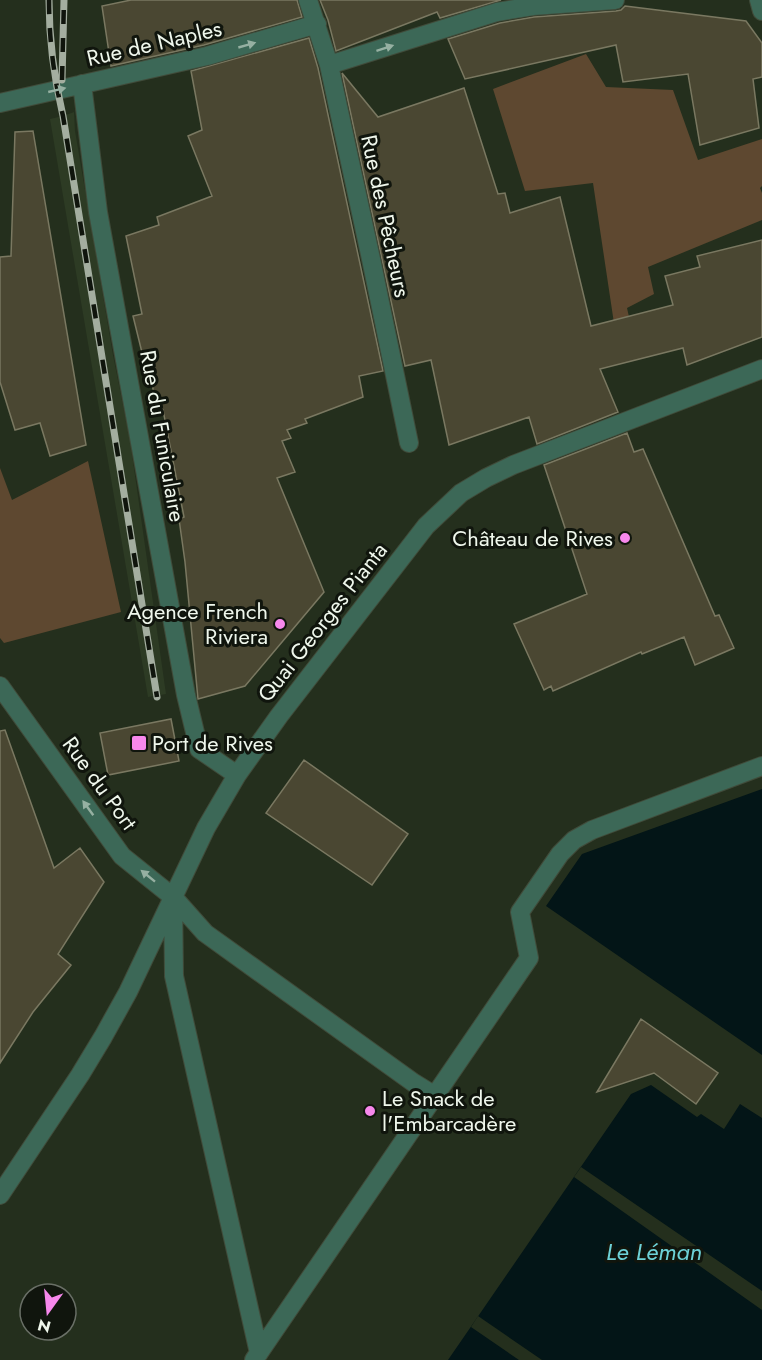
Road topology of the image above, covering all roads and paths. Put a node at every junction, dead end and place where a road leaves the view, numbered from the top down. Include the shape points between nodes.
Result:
1 (308, 0) edge
2 (615, 0) edge
3 (759, 0) edge
4 (762, 11) edge
5 (317, 24) junction
6 (329, 66) junction
7 (82, 84) junction
8 (0, 103) edge
9 (762, 369) edge
10 (409, 443) dead end
11 (0, 686) edge
12 (762, 766) edge
13 (237, 775) junction
14 (173, 897) junction
15 (435, 1096) junction
16 (0, 1195) edge
17 (257, 1357) edge

1 - 5 street, Rue des Pêcheurs
6 -> 2 street via 497,12
3 - 4 street
5 - 6 street, Rue des Pêcheurs
7 -> 5 street, Rue de Naples via 207,56
6 - 10 street, Rue des Pêcheurs
8 -> 7 street, Rue de Naples
7 - 13 street, Rue du Funiculaire via 98,212 186,695 199,749
9 - 13 street, Quai Georges Pianta via 513,465 461,494 426,526
14 -> 11 street, Rue du Port via 122,856
12 - 15 street via 592,830 560,854 520,912 529,958
13 - 14 street, Quai Georges Pianta
14 - 15 street, Rue du Port via 205,933
14 - 16 street, Quai Georges Pianta via 103,1037
14 - 17 street via 174,976
15 - 17 street

